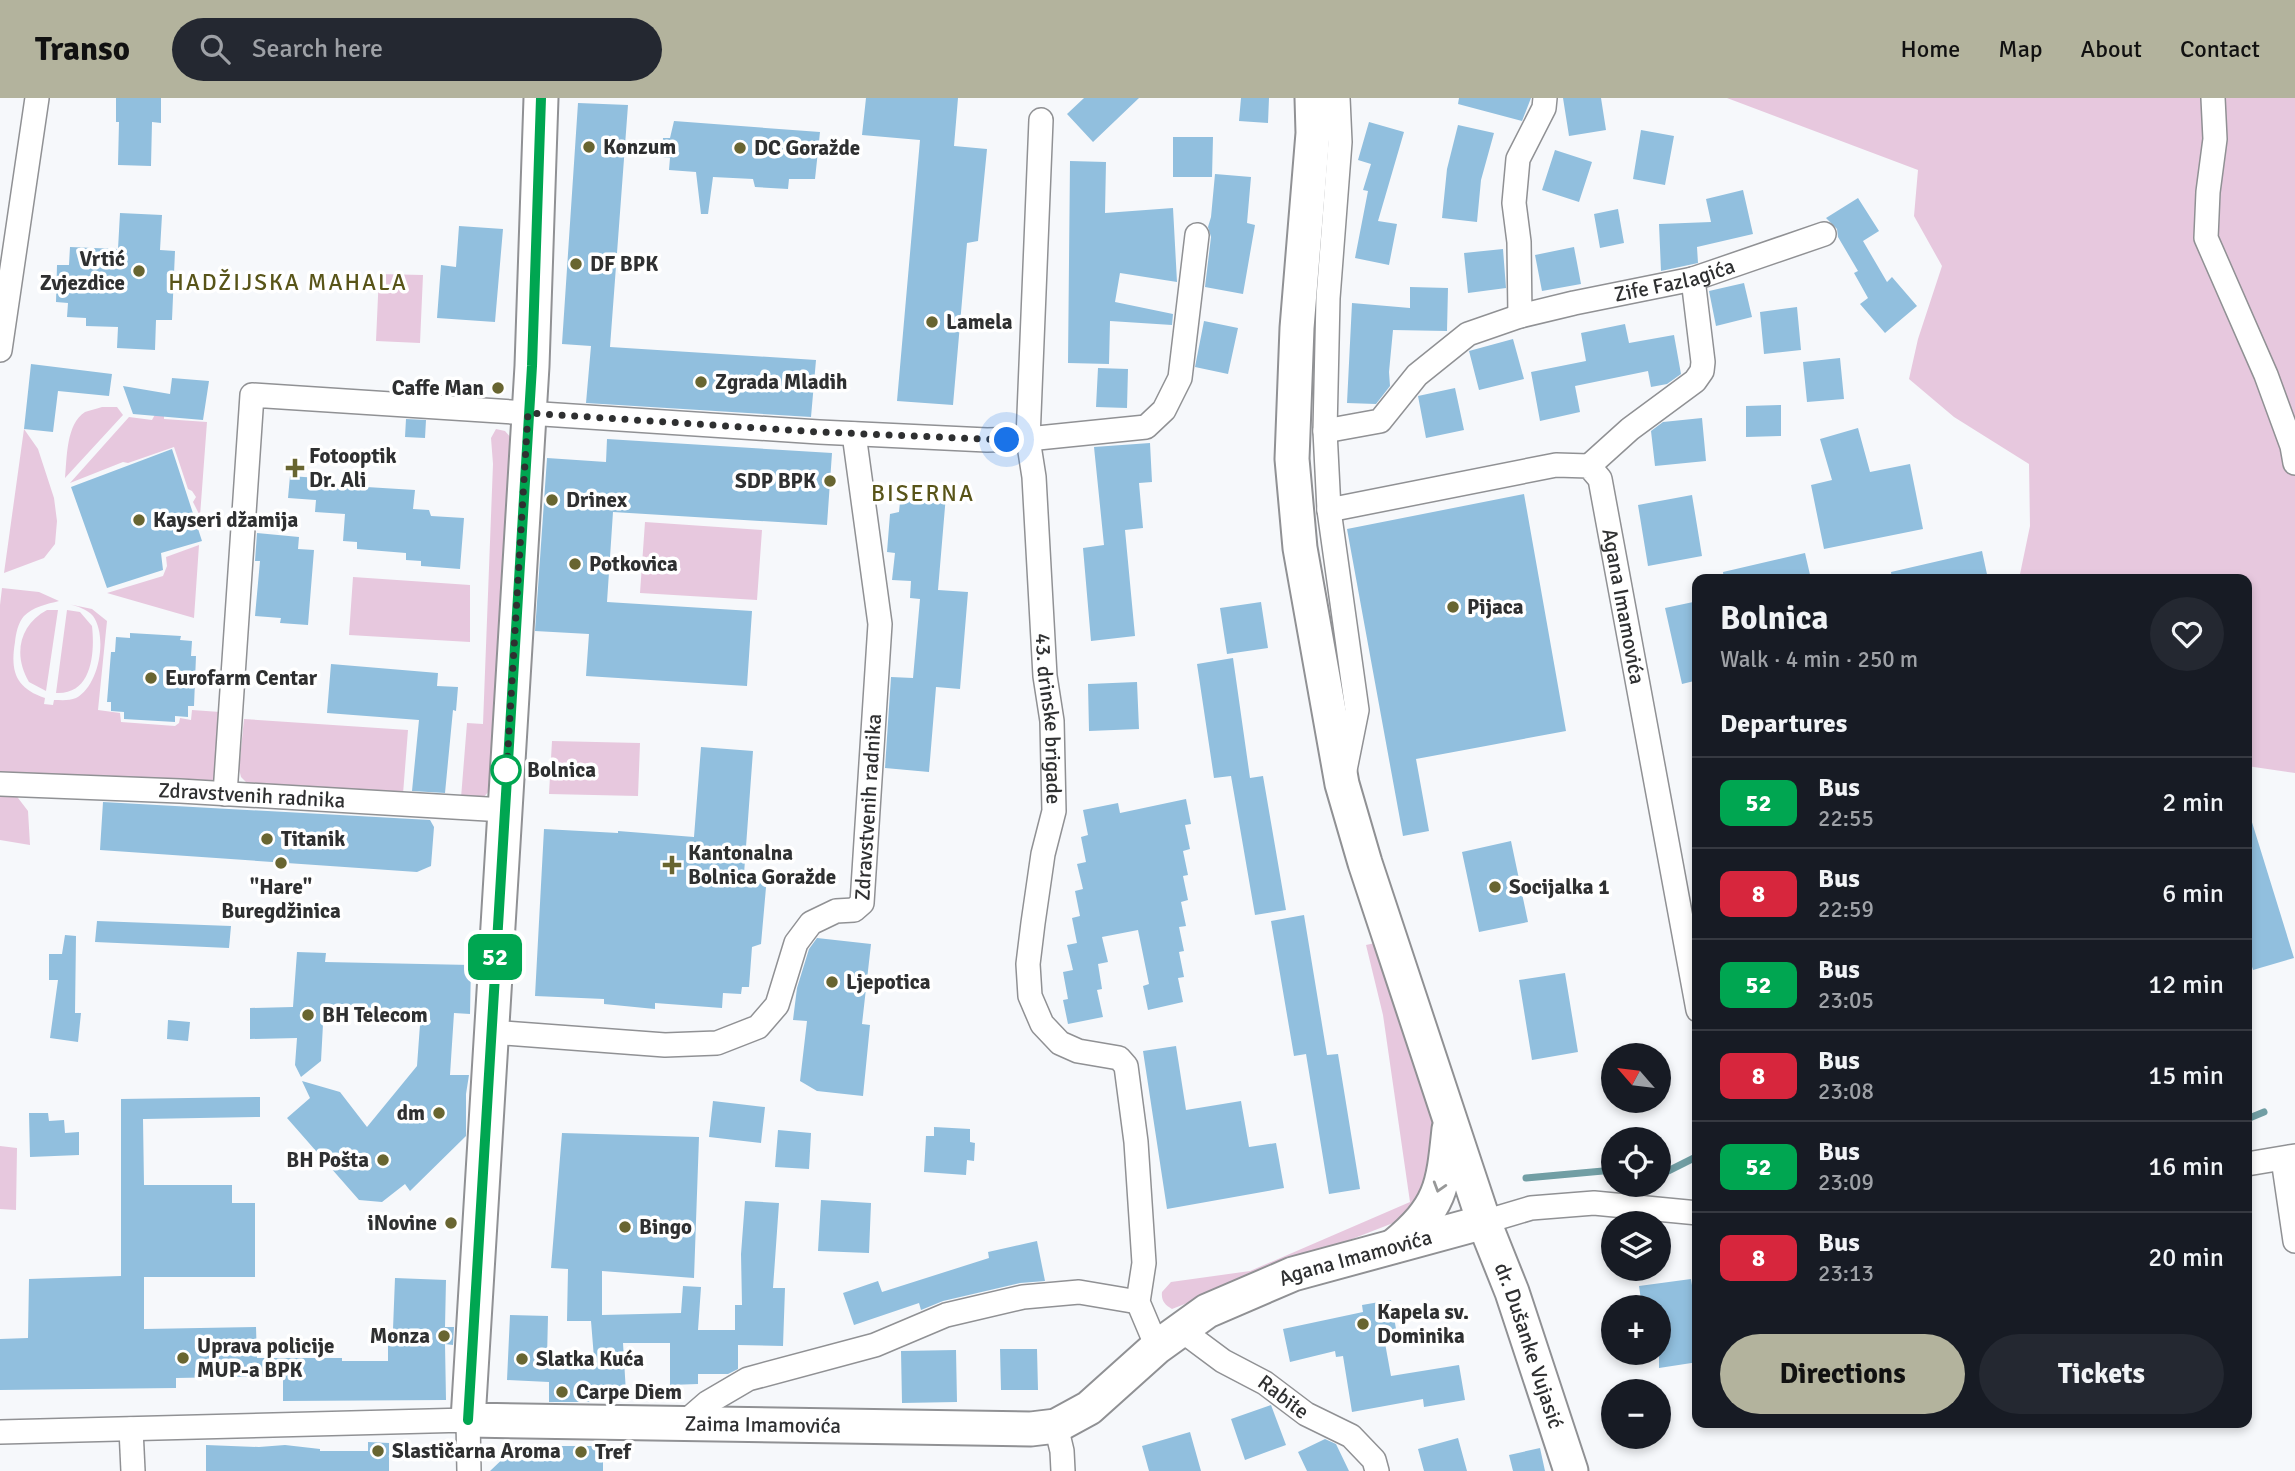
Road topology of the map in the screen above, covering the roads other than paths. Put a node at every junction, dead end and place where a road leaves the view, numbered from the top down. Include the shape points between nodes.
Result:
1 (37, 98) edge
2 (541, 98) edge
3 (1312, 98) edge
4 (1338, 98) edge
5 (1545, 98) edge
6 (2213, 98) edge
7 (1041, 120) dead end
8 (1824, 234) dead end
9 (1196, 235) dead end
10 (1693, 279) junction
11 (1520, 316) junction
12 (0, 349) edge
13 (528, 413) junction
14 (1325, 431) junction
15 (854, 434) junction
16 (1028, 439) junction
17 (2295, 463) edge
18 (1589, 466) junction
19 (1329, 510) junction
20 (0, 784) edge
21 (1342, 784) junction
22 (226, 794) junction
23 (504, 810) junction
24 (1692, 977) edge
25 (491, 1032) junction
26 (1450, 1120) junction
27 (2289, 1158) edge
28 (2252, 1163) edge
29 (1692, 1212) edge
30 (1484, 1222) junction
31 (2295, 1241) edge
32 (1393, 1247) junction
33 (1138, 1302) junction
34 (1168, 1338) junction
35 (468, 1420) junction
36 (684, 1423) junction
37 (1056, 1426) junction
38 (131, 1429) junction
39 (0, 1432) edge
40 (133, 1471) edge
41 (469, 1471) edge
42 (1063, 1471) edge
43 (1377, 1471) edge
44 (1571, 1471) edge

1 - 12 street
2 - 13 main road
3 - 21 main road, dr. Dušanke Vujasić via 1292,459 1300,548
4 - 14 street via 1340,142 1328,298
5 - 11 street via 1518,159 1514,203
6 - 17 street via 2215,139 2206,237 2266,375
7 - 16 street, 43. drinske brigade
8 - 10 street, Zife Fazlagića
9 - 16 street via 1180,378 1164,410 1146,427
10 - 11 street, Zife Fazlagića
10 - 18 street via 1702,371
11 - 14 street, Zife Fazlagića via 1468,334 1417,375 1380,421
13 - 15 street
13 - 22 street via 252,395
13 - 23 main road
14 - 19 street
15 - 16 street
15 - 25 street, Zdravstvenih radnika via 880,624 862,903 811,923 796,943 777,1005 758,1027 717,1044 665,1045
16 - 33 street, 43. drinske brigade via 1052,721 1054,811 1032,923 1030,996 1042,1024 1060,1043 1119,1058 1126,1066 1144,1263
18 - 19 street via 1556,465
18 - 24 street, Agana Imamovića via 1600,479
19 - 21 street via 1357,710
20 - 22 street, Zdravstvenih radnika
21 - 26 main road, dr. Dušanke Vujasić
22 - 23 street, Zdravstvenih radnika
23 - 25 main road
25 - 35 main road
26 - 30 main road, dr. Dušanke Vujasić
26 -> 32 main road via 1441,1186 1432,1208
27 - 28 street
27 - 31 street
29 - 30 street, Agana Imamovića via 1594,1203 1531,1208
30 - 32 main road, Agana Imamovića
30 - 44 main road, dr. Dušanke Vujasić
32 - 34 main road, Agana Imamovića via 1269,1283 1207,1311
33 - 34 street
33 - 36 street via 1079,1292 1023,1297 946,1315 875,1345 748,1379
34 - 37 main road, Agana Imamovića via 1089,1408
34 - 43 street, Rabite via 1265,1383 1306,1414 1351,1436 1374,1460
35 - 36 main road, Zaima Imamovića
35 - 38 street, Zaima Imamovića
35 - 41 street
36 - 37 main road, Zaima Imamovića
37 - 42 street
38 - 39 street, Zaima Imamovića
38 - 40 street

